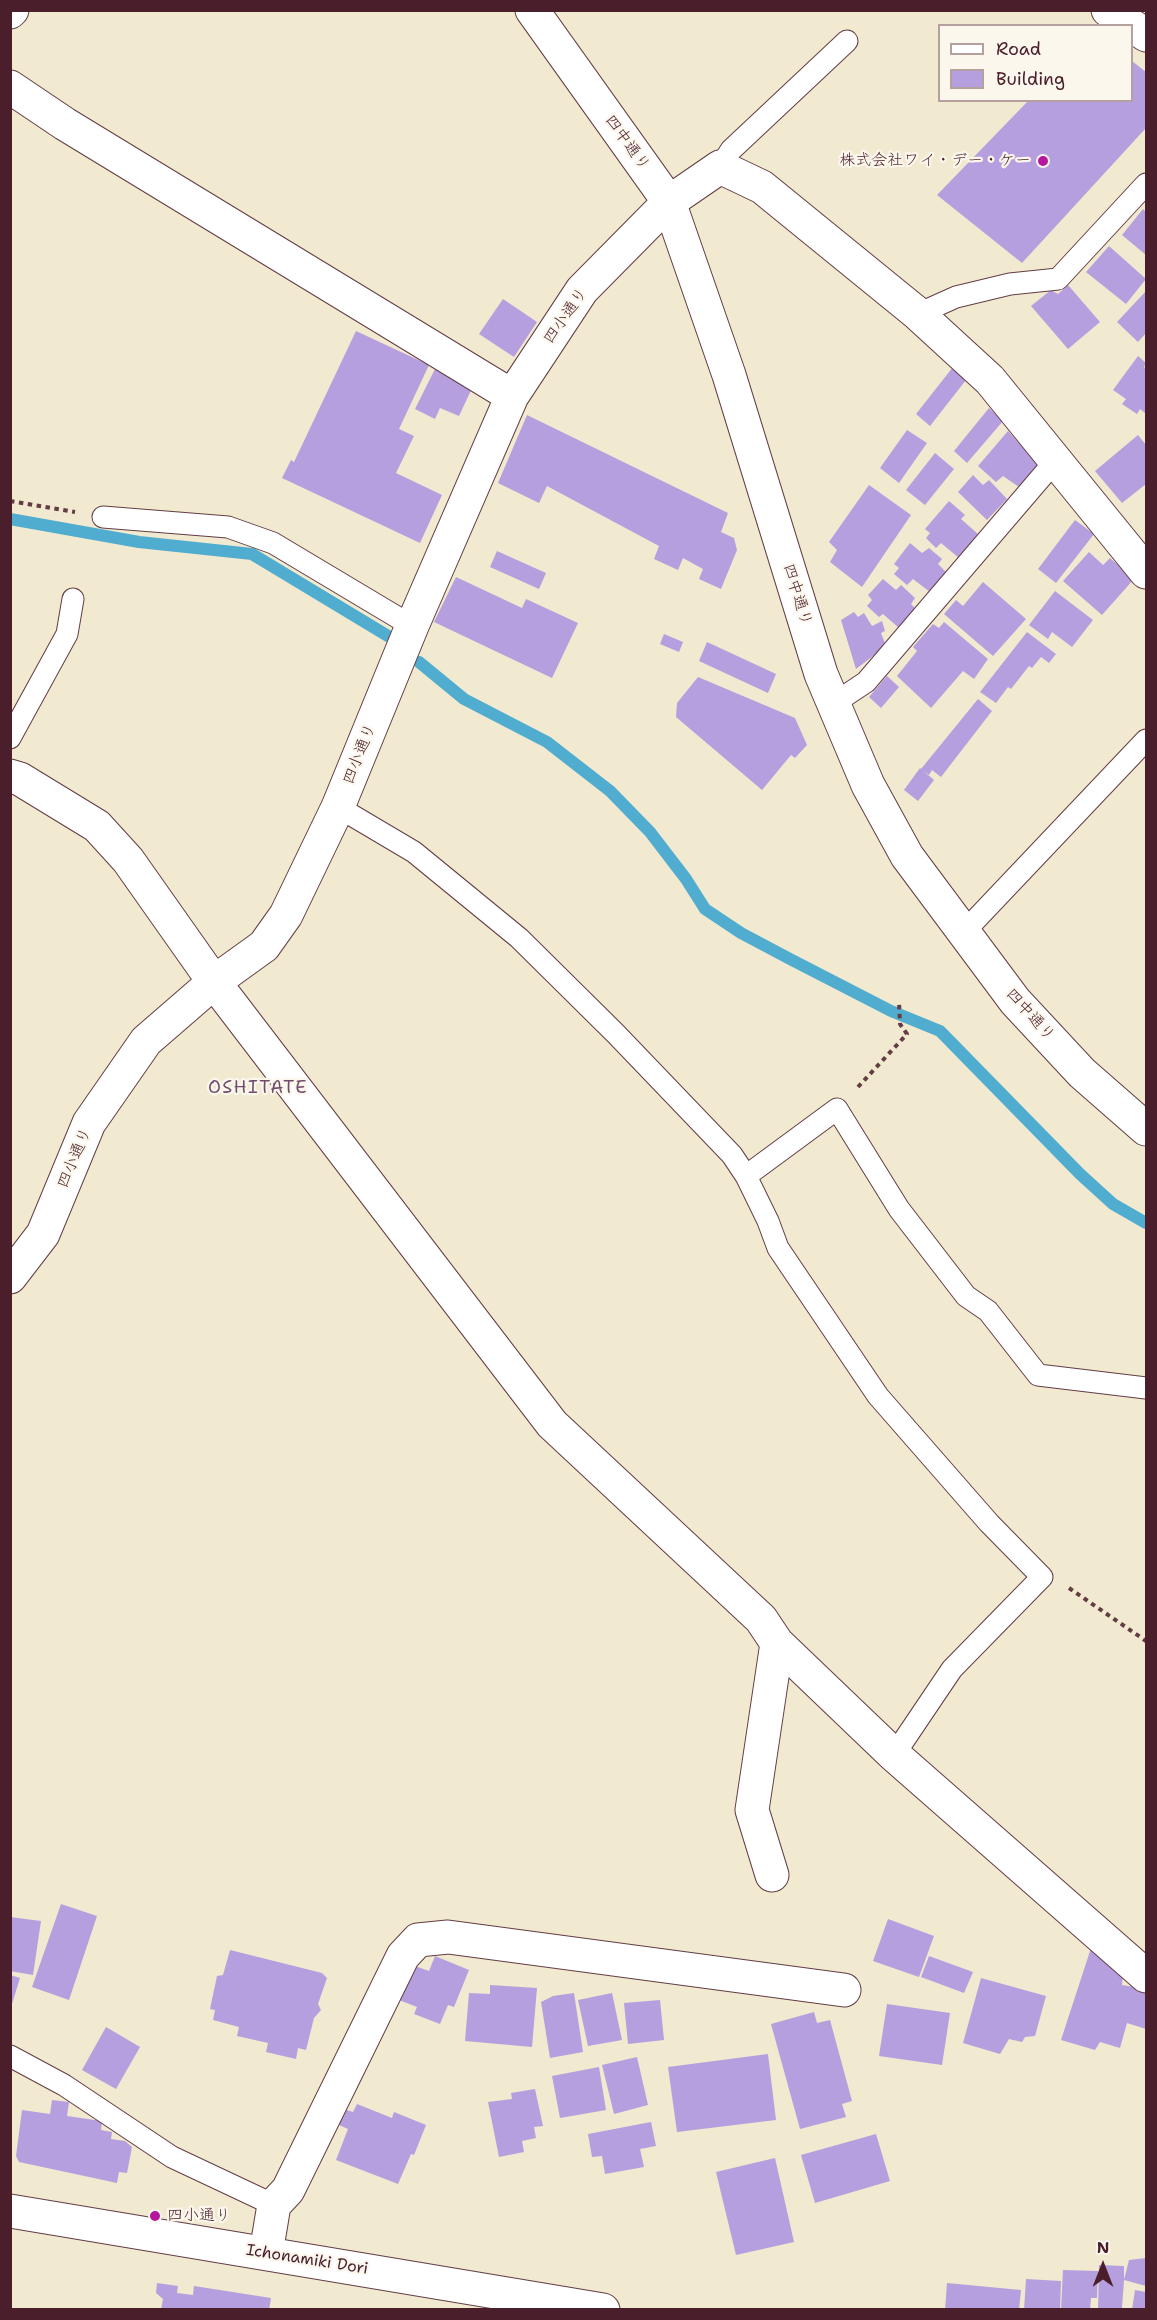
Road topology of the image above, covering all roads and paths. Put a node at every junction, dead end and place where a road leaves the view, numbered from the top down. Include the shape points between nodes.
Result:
1 (532, 10) edge
2 (1108, 10) edge
3 (1129, 24) edge
4 (1133, 26) edge
5 (1146, 35) edge
6 (847, 40) dead end
7 (10, 87) edge
8 (720, 167) junction
9 (1146, 184) edge
10 (669, 201) junction
11 (918, 314) junction
12 (512, 396) junction
13 (1056, 460) junction
14 (10, 501) edge
15 (104, 517) joint
16 (1146, 572) edge
17 (73, 599) dead end
18 (412, 626) junction
19 (834, 704) junction
20 (10, 738) edge
21 (1146, 740) edge
22 (10, 776) edge
23 (338, 807) junction
24 (963, 933) junction
25 (214, 982) junction
26 (899, 1002) dead end
27 (837, 1109) junction
28 (1146, 1129) edge
29 (746, 1176) junction
30 (10, 1277) edge
31 (1146, 1388) edge
32 (1042, 1577) junction
33 (1146, 1641) edge
34 (777, 1643) junction
35 (894, 1755) junction
36 (772, 1875) dead end
37 (1146, 1976) edge
38 (844, 1990) dead end
39 (10, 2056) edge
40 (274, 2205) junction
41 (10, 2211) edge
42 (266, 2253) junction
43 (603, 2310) edge

1 - 10 street, 四中通り
2 - 3 street
4 - 5 street
6 - 8 lane via 731,150
7 - 12 street
8 - 10 street, 四小通り
8 - 11 street via 762,187
9 - 11 lane via 1058,279 1010,284 956,297
10 - 12 street, 四小通り via 582,290
10 - 19 street, 四中通り via 729,375 821,674
11 - 13 street via 990,380
12 - 18 street, 四小通り
13 - 16 street
13 - 19 lane via 866,682
14 - 15 path
15 - 18 lane via 228,527 273,543
17 - 20 lane via 67,634
18 - 23 street, 四小通り
19 - 24 street, 四中通り via 868,785 907,856
21 - 24 lane
22 - 25 street via 97,826 128,860
23 - 25 street, 四小通り via 286,915 264,946
23 - 29 lane via 414,852 519,938 732,1155
24 - 28 street, 四中通り via 1016,1001 1082,1073
25 - 30 street, 四小通り via 146,1041 95,1114 43,1234
25 - 34 street via 552,1424 761,1619
26 - 27 path via 900,1024 907,1035
27 - 29 lane
27 - 31 lane via 899,1209 966,1296 988,1311 1038,1375
29 - 32 lane via 778,1248 878,1396 989,1523
32 - 33 path via 1057,1579
32 - 35 lane via 952,1669
34 - 35 street
34 - 36 street via 752,1810
35 - 37 street
38 - 40 street via 447,1937 418,1940 403,1956 288,2190
39 - 40 lane via 64,2085 172,2157
40 - 42 street
41 - 42 street, Ichonamiki Dori
42 - 43 street, Ichonamiki Dori

